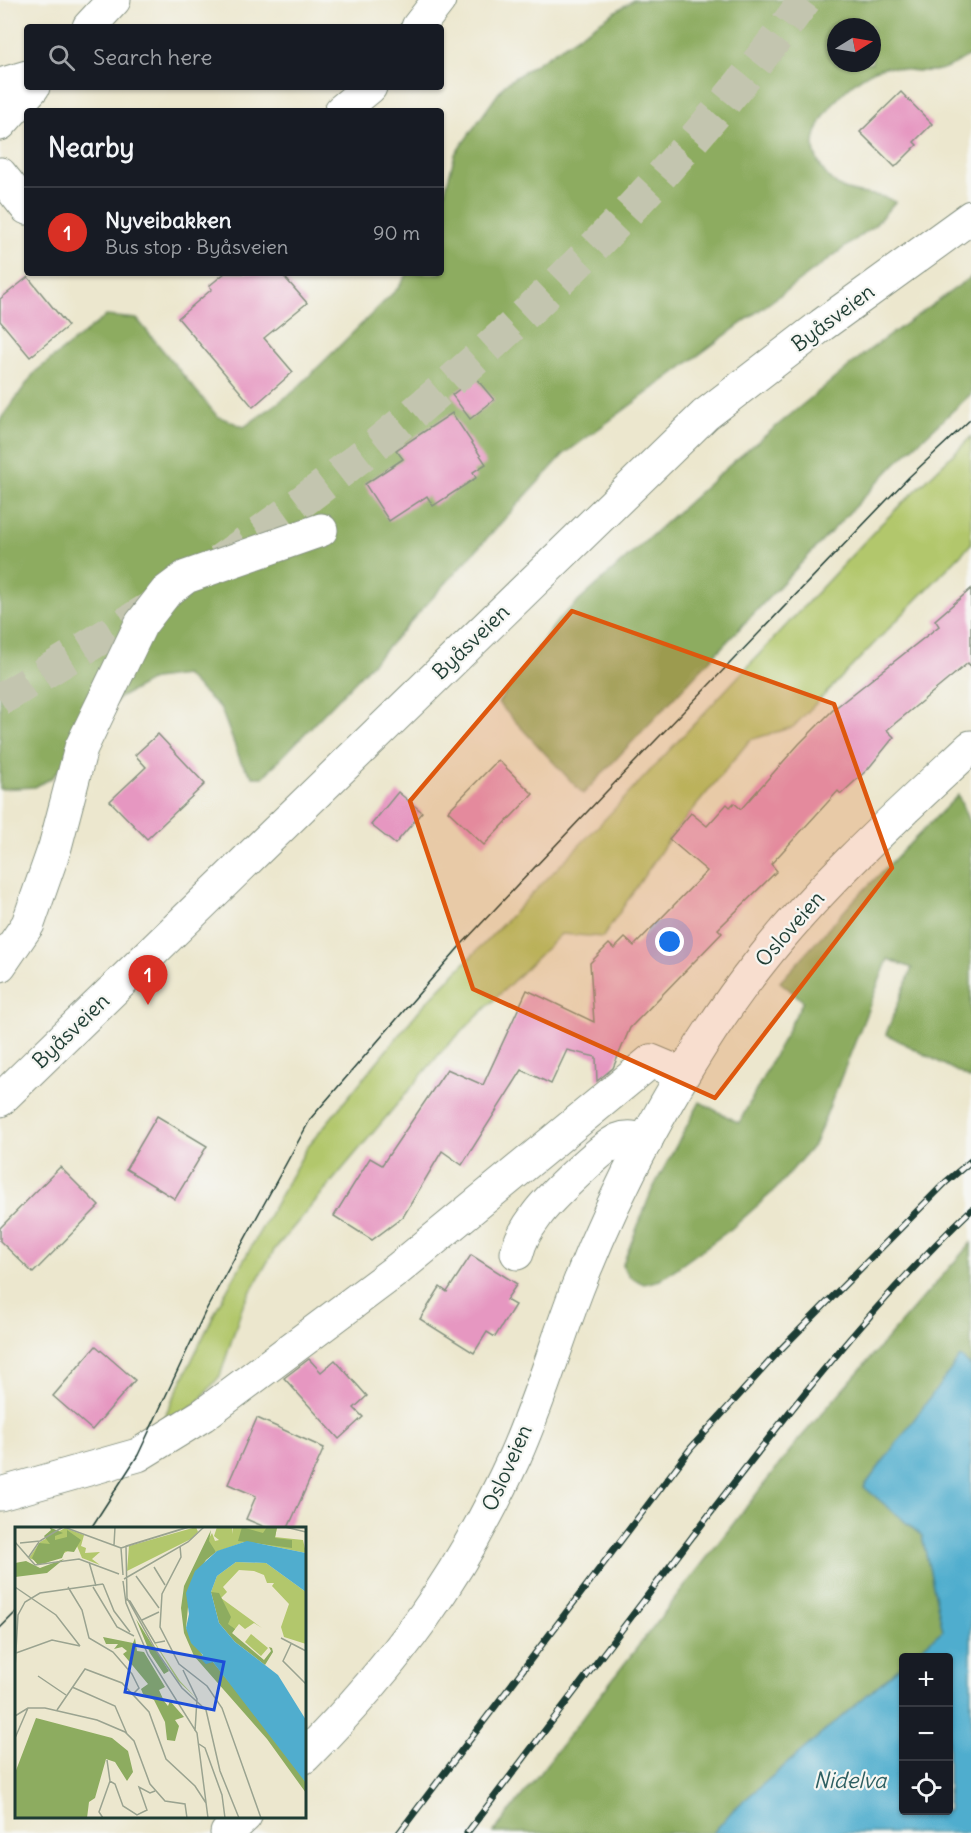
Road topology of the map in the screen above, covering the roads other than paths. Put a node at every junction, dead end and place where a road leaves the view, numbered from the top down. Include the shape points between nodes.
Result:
1 (114, 0) edge
2 (439, 0) edge
3 (92, 24) edge
4 (420, 24) edge
5 (24, 78) edge
6 (0, 85) edge
7 (30, 90) edge
8 (366, 90) edge
9 (345, 108) edge
10 (0, 124) edge
11 (0, 174) edge
12 (24, 204) edge
13 (971, 217) edge
14 (321, 530) dead end
15 (971, 747) edge
16 (0, 965) edge
17 (682, 1074) junction
18 (0, 1100) edge
19 (646, 1141) junction
20 (517, 1253) dead end
21 (0, 1494) edge
22 (306, 1755) edge
23 (243, 1818) edge
24 (226, 1833) edge

1 - 3 street
2 - 4 street
5 - 6 street
7 - 10 street
8 - 9 street
11 - 12 street
13 - 18 street, Byåsveien via 705,415
14 - 16 street via 186,577 166,592 141,624 81,748 55,847 28,924
15 - 17 street, Osloveien via 866,845 761,960
17 - 19 street, Osloveien
17 - 21 street via 651,1061 399,1269 203,1415 138,1455
19 - 20 street via 634,1137 618,1140 596,1157 537,1214 520,1240
19 - 22 street, Osloveien via 579,1286 516,1454 481,1526 445,1588 388,1666
23 - 24 street

